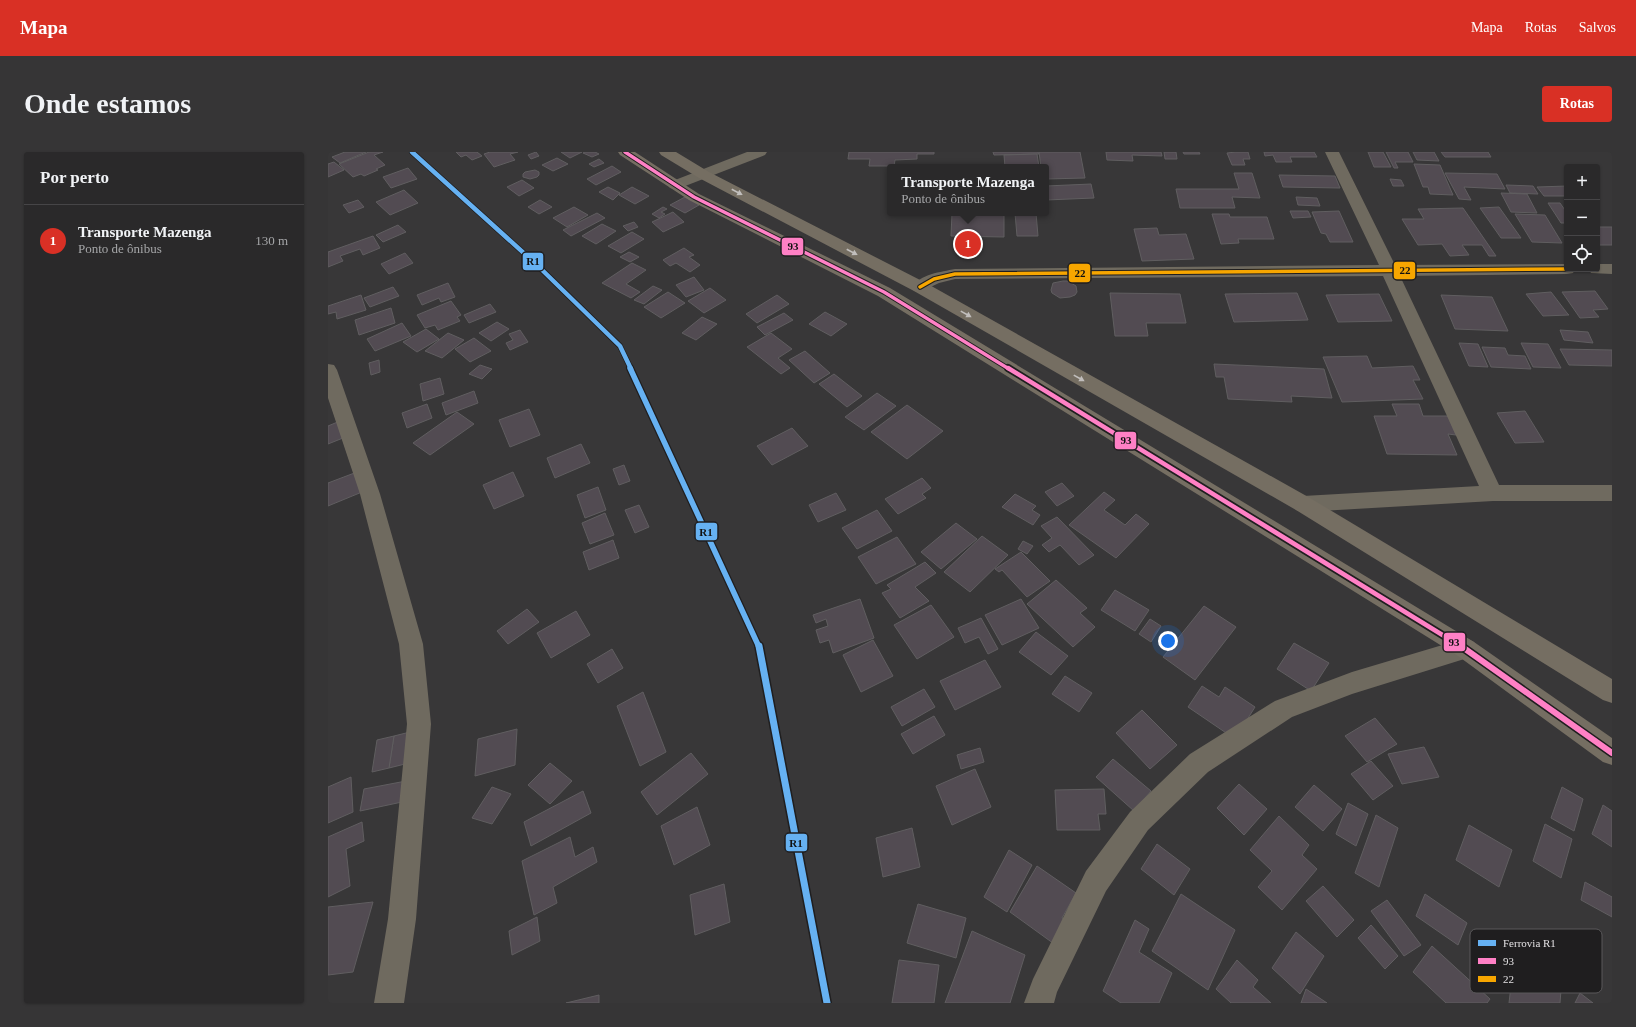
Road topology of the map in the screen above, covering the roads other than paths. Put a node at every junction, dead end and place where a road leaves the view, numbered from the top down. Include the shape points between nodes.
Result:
1 (624, 152) edge
2 (666, 152) edge
3 (760, 152) edge
4 (1332, 152) edge
5 (704, 175) junction
6 (675, 185) junction
7 (1564, 269) edge
8 (1600, 269) edge
9 (1612, 269) edge
10 (1389, 270) junction
11 (920, 287) junction
12 (328, 370) edge
13 (1493, 493) junction
14 (1612, 493) edge
15 (1303, 504) junction
16 (1466, 649) junction
17 (1612, 692) edge
18 (1612, 752) edge
19 (389, 1003) edge
20 (1039, 1003) edge

1 - 6 highway
2 - 5 highway
3 - 5 street
4 - 10 street
5 - 6 street
5 -> 11 highway
6 - 16 highway via 701,201 884,292
7 - 10 street
8 - 9 street
10 - 11 street via 955,274 934,279
10 - 13 street
11 -> 15 highway
12 - 19 street via 370,494 411,644 419,724 402,919
13 - 14 street
13 - 15 street
15 - 17 highway
16 - 18 highway
16 - 20 street via 1352,683 1284,709 1199,763 1139,821 1096,881 1043,989

